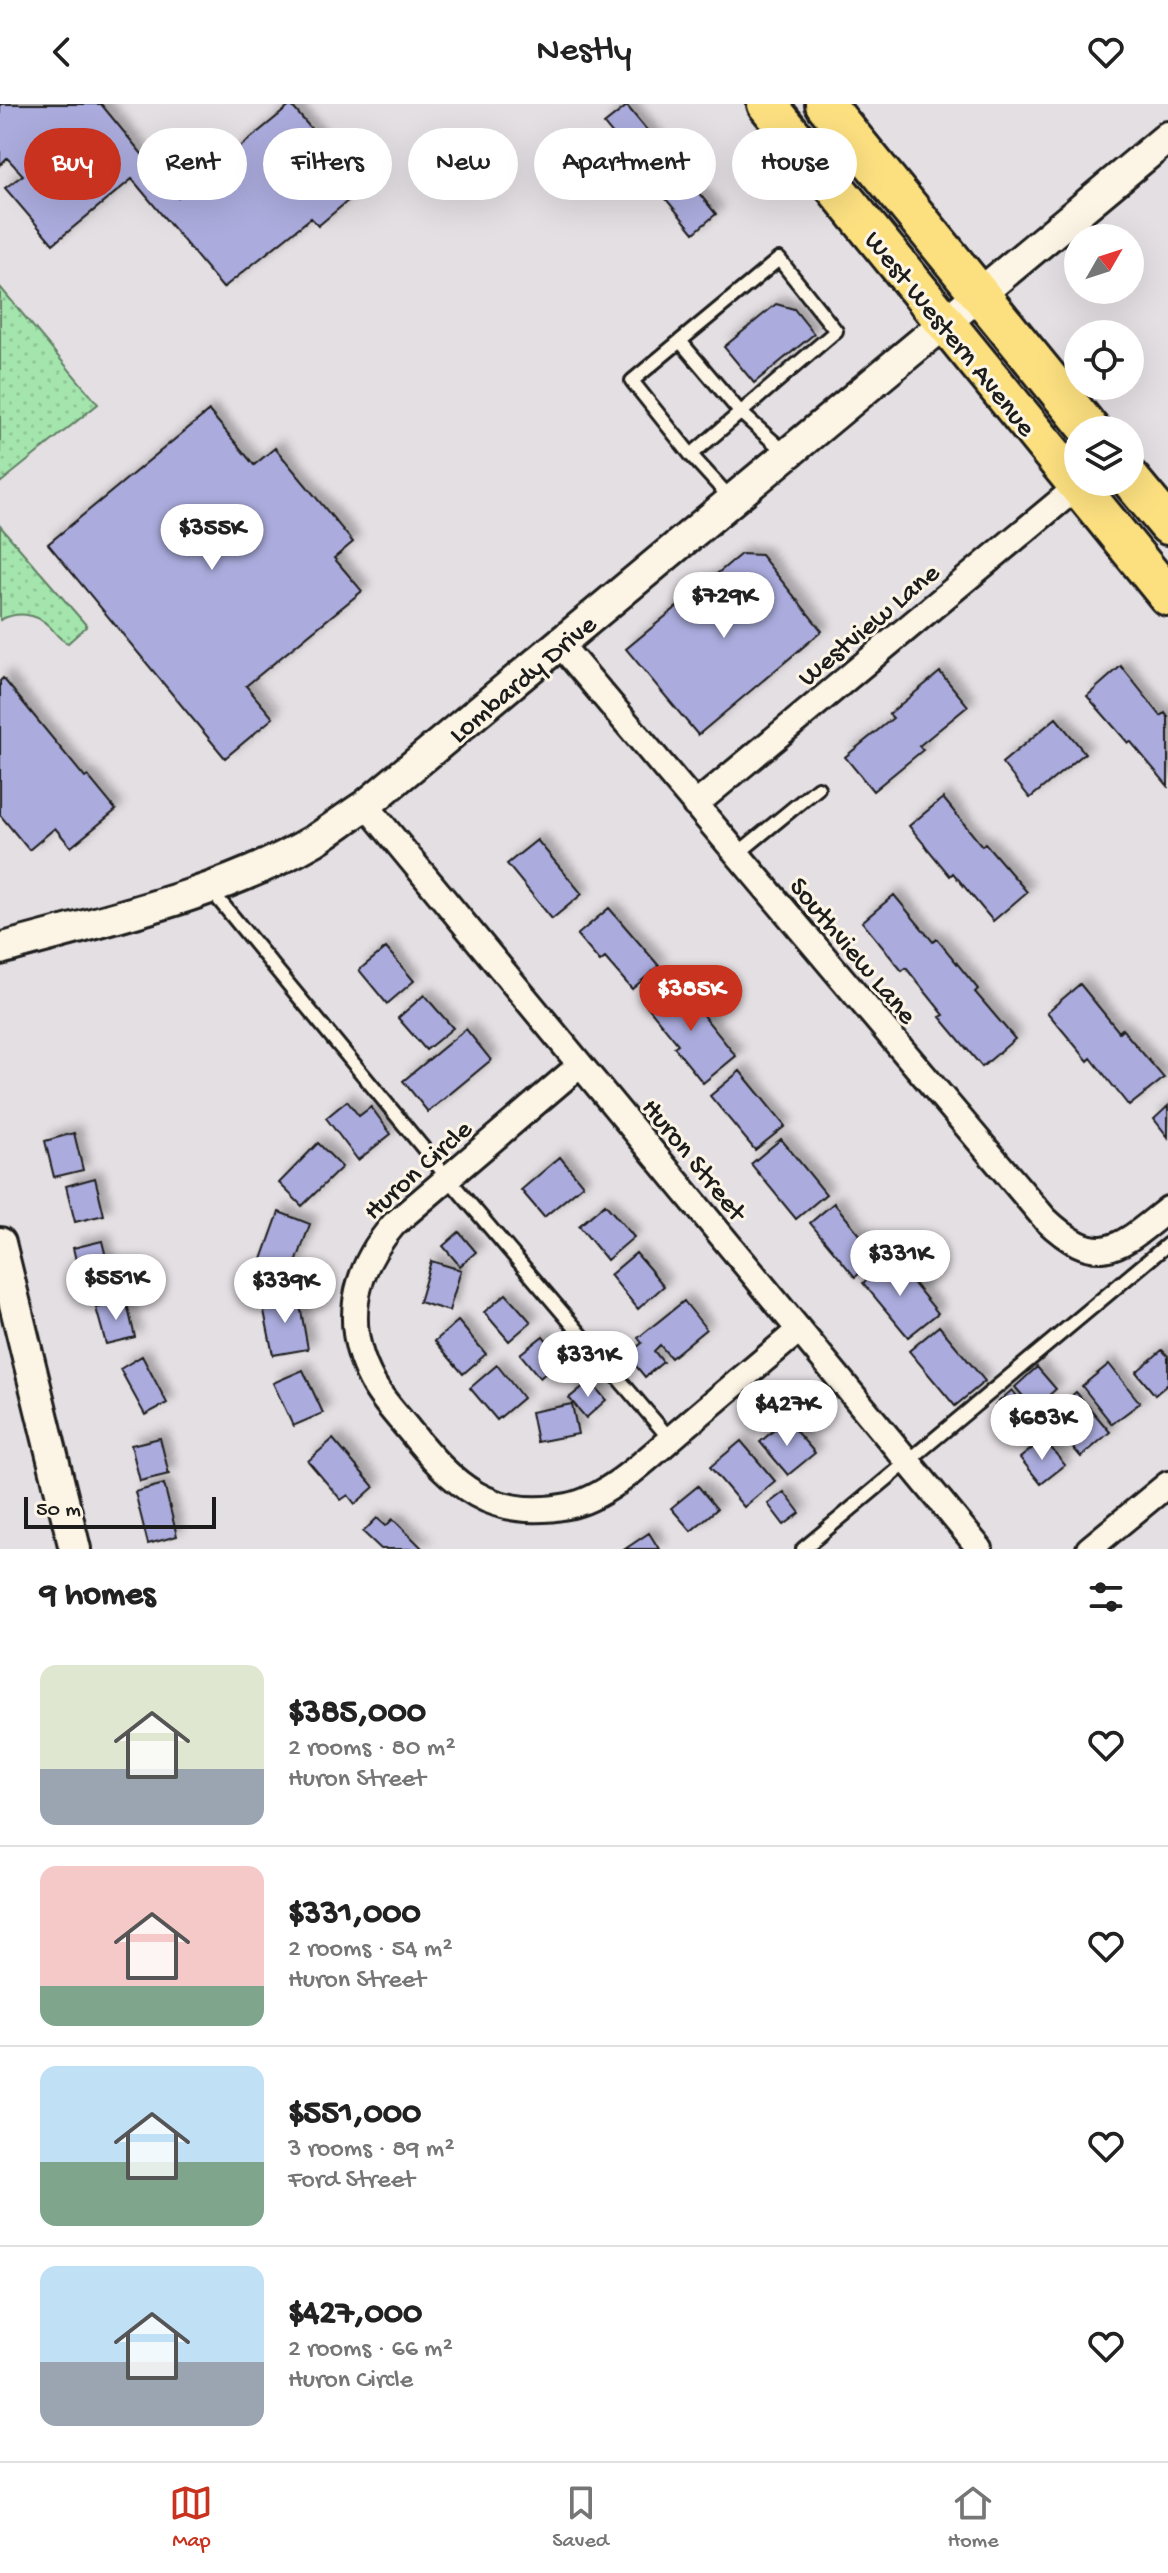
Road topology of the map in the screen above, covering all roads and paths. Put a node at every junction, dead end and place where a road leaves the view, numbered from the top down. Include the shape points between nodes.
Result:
1 (767, 104) edge
2 (825, 104) edge
3 (1168, 137) edge
4 (980, 295) junction
5 (946, 324) junction
6 (680, 341) junction
7 (740, 412) junction
8 (1079, 416) edge
9 (691, 455) junction
10 (788, 455) junction
11 (1064, 469) edge
12 (1066, 496) edge
13 (1086, 496) edge
14 (1144, 496) edge
15 (733, 501) junction
16 (1168, 525) edge
17 (1168, 596) edge
18 (560, 644) junction
19 (818, 788) dead end
20 (366, 805) junction
21 (695, 805) junction
22 (736, 855) junction
23 (208, 887) junction
24 (0, 949) edge
25 (580, 1065) junction
26 (447, 1177) junction
27 (1168, 1209) edge
28 (0, 1243) edge
29 (1168, 1244) edge
30 (799, 1330) junction
31 (670, 1439) junction
32 (907, 1461) junction
33 (1168, 1484) edge
34 (75, 1549) edge
35 (803, 1549) edge
36 (980, 1549) edge
37 (1089, 1549) edge

1 - 5 main road, West Western Avenue
2 - 4 main road, West Western Avenue
3 - 4 street, Lombardy Drive
4 - 5 street, Lombardy Drive
4 - 8 main road, West Western Avenue
5 - 10 street, Lombardy Drive
5 - 11 main road, West Western Avenue
6 - 7 lane
6 - 7 lane via 779,259 836,331
6 - 9 lane via 632,381
7 - 9 lane
7 - 10 lane
9 - 15 lane
10 - 15 street, Lombardy Drive
12 - 21 street, Westview Lane
13 - 17 main road, West Western Avenue
14 - 16 main road
15 - 18 street, Lombardy Drive
18 - 20 street, Lombardy Drive
18 - 21 street, Southview Lane
19 - 22 lane
20 - 23 street, Lombardy Drive via 271,862
20 - 25 street, Huron Street
21 - 22 street, Southview Lane
22 - 27 street, Southview Lane via 1045,1219 1077,1245 1099,1251 1128,1241
23 - 24 street, Lombardy Drive
23 - 26 lane
25 - 26 street, Huron Circle
25 - 30 street, Huron Street
26 - 31 lane
26 - 31 street, Huron Circle via 377,1243 357,1291 355,1317 361,1357 372,1383 435,1463 456,1483 505,1506 566,1507 617,1483
28 - 34 street
29 - 32 lane
30 - 31 street, Huron Circle
30 - 32 street, Huron Street
32 - 35 lane
32 - 36 street, Huron Street
33 - 37 street

